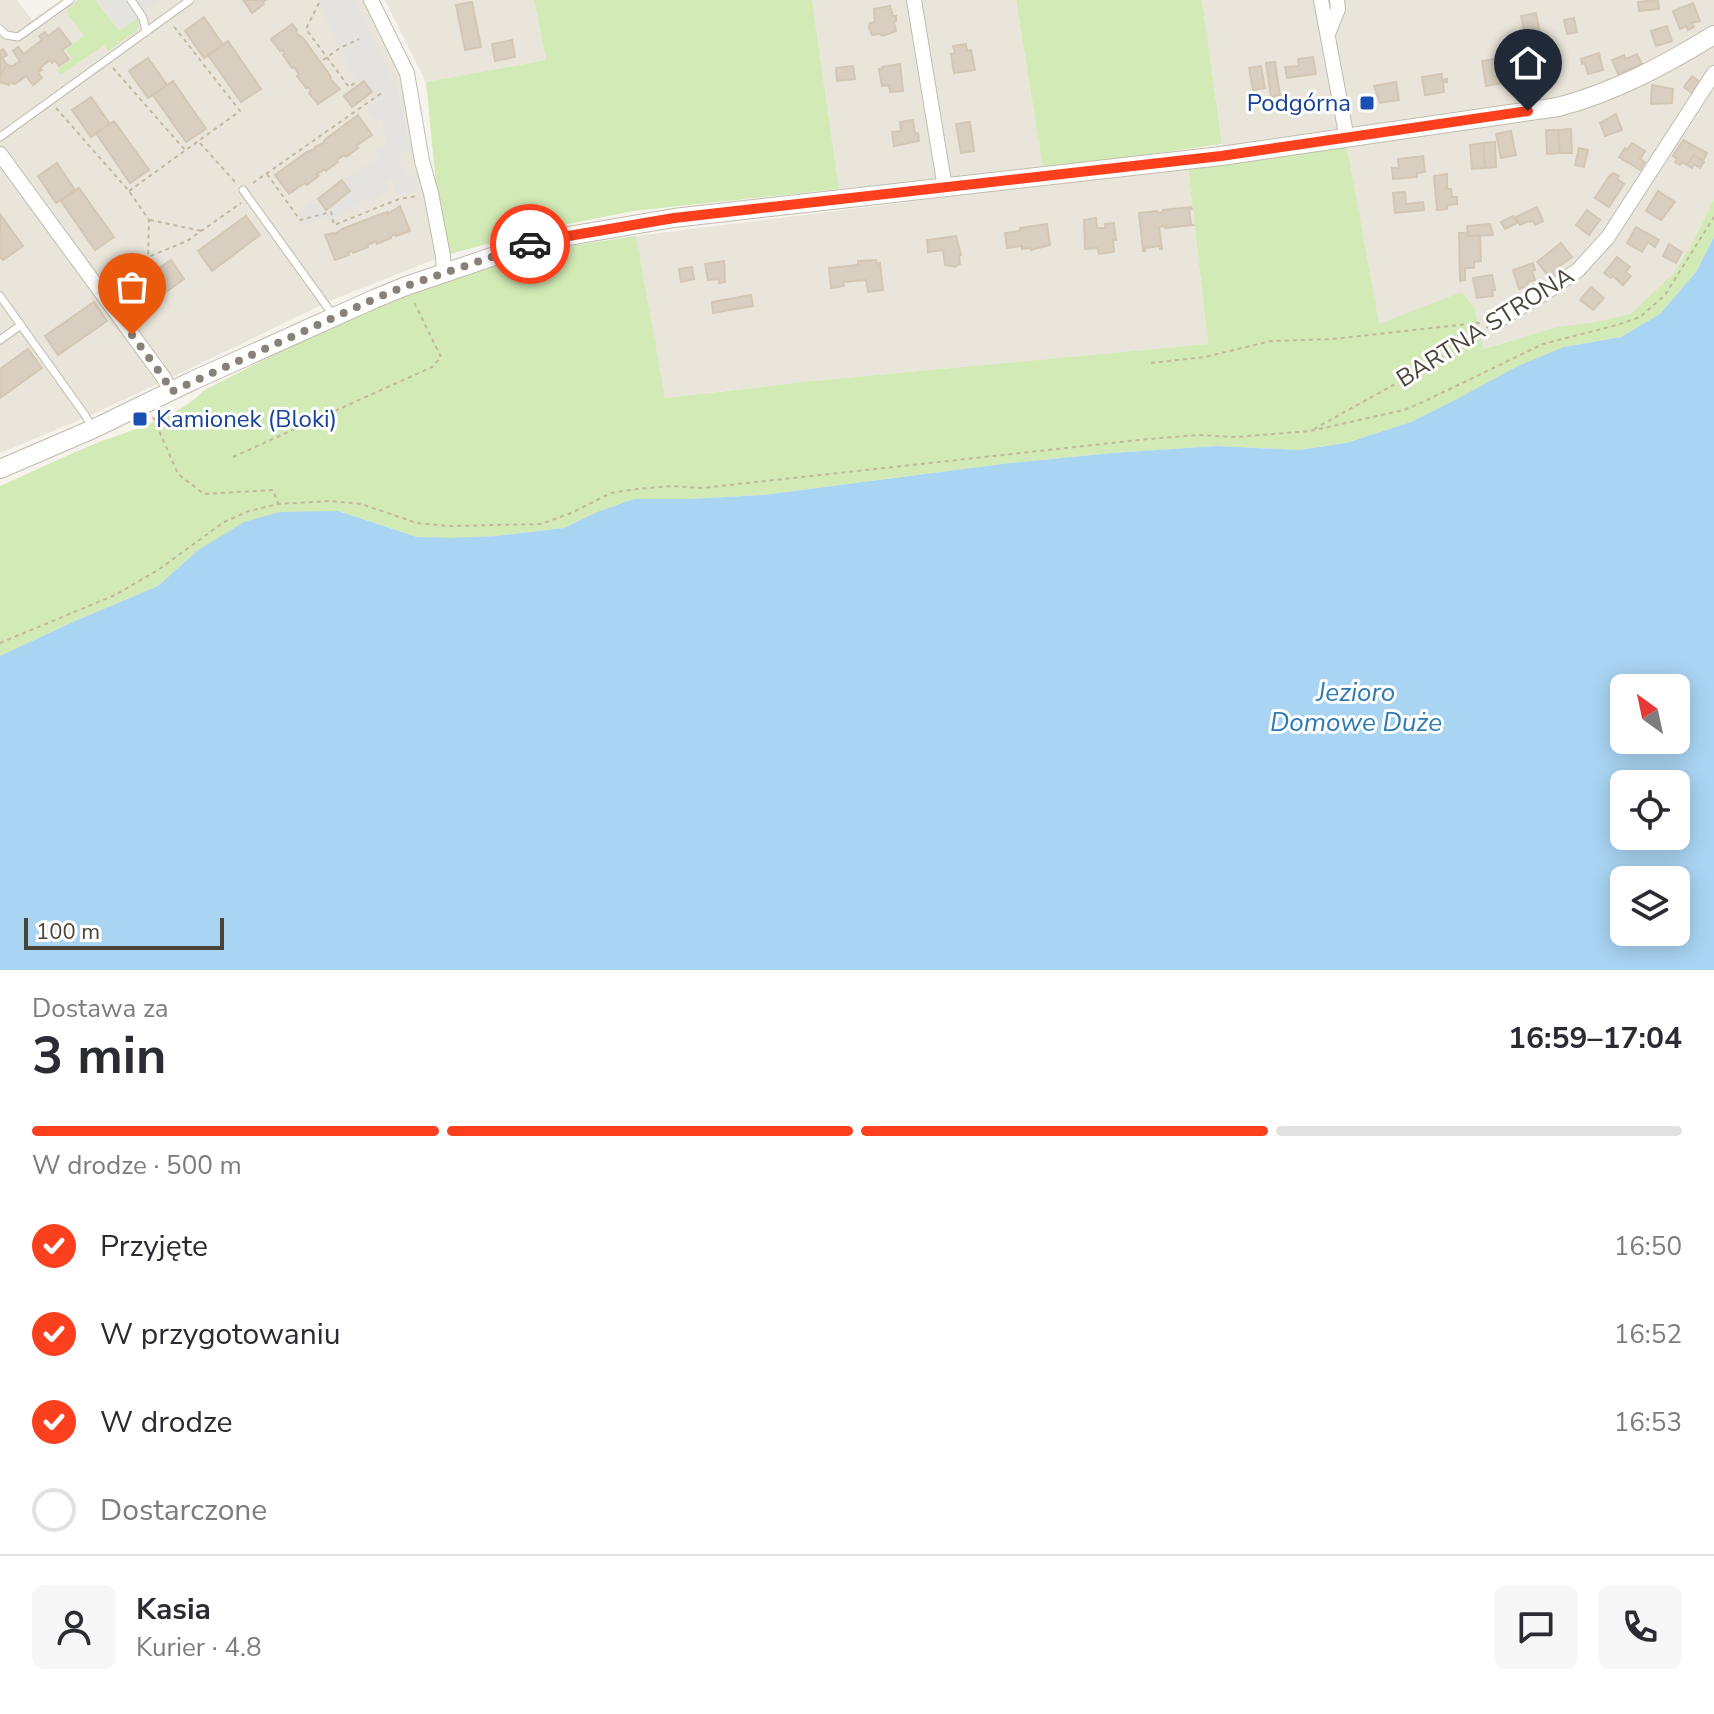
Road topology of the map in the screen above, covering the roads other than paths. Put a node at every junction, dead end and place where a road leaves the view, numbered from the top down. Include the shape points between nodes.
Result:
1 (70, 0) edge
2 (131, 0) edge
3 (190, 0) edge
4 (371, 0) edge
5 (914, 0) edge
6 (1321, 0) edge
7 (1337, 0) edge
8 (0, 29) edge
9 (146, 32) junction
10 (1328, 35) junction
11 (1714, 35) edge
12 (1714, 73) edge
13 (0, 137) edge
14 (1347, 139) junction
15 (0, 154) edge
16 (945, 188) junction
17 (243, 190) road end
18 (444, 273) junction
19 (0, 296) edge
20 (334, 317) junction
21 (1499, 320) road end
22 (21, 325) junction
23 (0, 340) edge
24 (171, 392) junction
25 (93, 429) junction
26 (0, 469) edge

1 - 8 lane via 18,37
2 - 9 lane
3 - 9 lane
4 - 18 street via 407,73
5 - 16 street
6 - 10 street
7 - 10 street
9 - 13 lane
10 - 14 street
11 - 14 street via 1590,98
12 - 21 street, BARTNA STRONA via 1608,237 1578,270
14 - 16 street
15 - 24 street
16 - 18 street via 674,218 539,241
17 - 20 lane
18 - 20 street
19 - 22 lane
20 - 24 street
22 - 23 lane
22 - 25 lane
24 - 25 street
25 - 26 street

